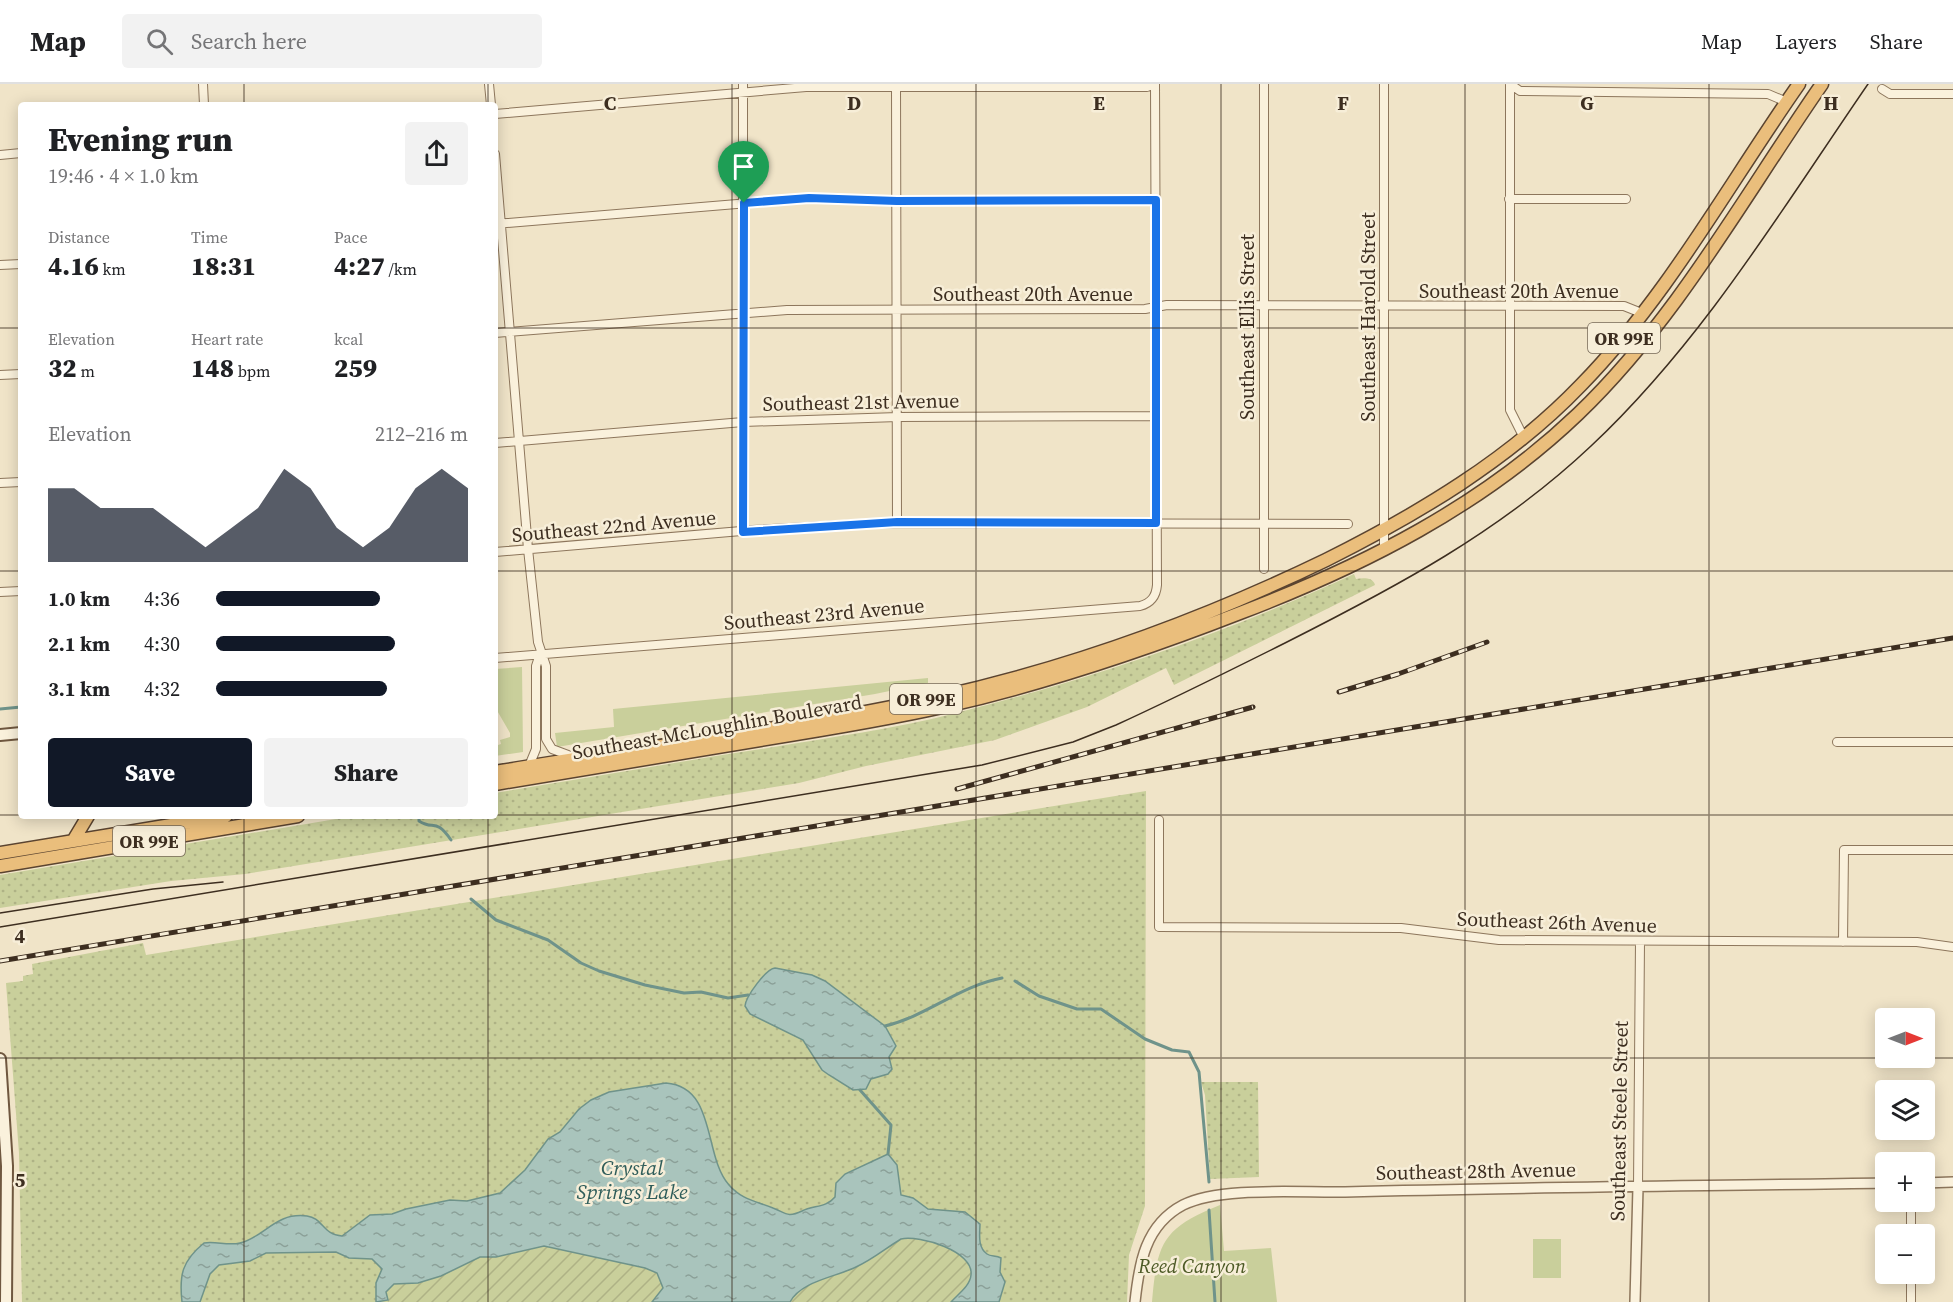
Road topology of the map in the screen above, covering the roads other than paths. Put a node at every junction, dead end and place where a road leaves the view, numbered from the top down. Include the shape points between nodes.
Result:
1 (202, 84) edge
2 (489, 84) edge
3 (1155, 84) edge
4 (1264, 84) edge
5 (1384, 84) edge
6 (1510, 84) edge
7 (1800, 84) edge
8 (1822, 84) edge
9 (896, 86) edge
10 (1028, 86) edge
11 (743, 88) edge
12 (1882, 89) dead end
13 (1953, 94) edge
14 (204, 102) edge
15 (491, 102) edge
16 (1787, 102) junction
17 (498, 114) edge
18 (18, 153) edge
19 (0, 155) edge
20 (1509, 199) junction
21 (1156, 200) junction
22 (1626, 200) dead end
23 (897, 201) junction
24 (744, 203) junction
25 (498, 224) edge
26 (18, 264) edge
27 (0, 265) edge
28 (1156, 307) junction
29 (1385, 307) junction
30 (1509, 307) junction
31 (1263, 308) junction
32 (898, 311) junction
33 (743, 313) junction
34 (1644, 314) junction
35 (511, 332) junction
36 (498, 333) edge
37 (18, 374) edge
38 (0, 375) edge
39 (1156, 416) junction
40 (897, 417) junction
41 (743, 422) junction
42 (1524, 438) junction
43 (519, 441) junction
44 (498, 443) edge
45 (18, 482) edge
46 (0, 483) edge
47 (897, 522) junction
48 (1156, 523) junction
49 (1264, 524) junction
50 (1348, 524) dead end
51 (1384, 529) junction
52 (743, 532) junction
53 (528, 549) junction
54 (1384, 549) junction
55 (498, 552) edge
56 (1264, 569) dead end
57 (18, 591) edge
58 (0, 592) edge
59 (540, 654) junction
60 (498, 658) edge
61 (18, 733) edge
62 (0, 735) edge
63 (1953, 741) edge
64 (1837, 742) dead end
65 (576, 758) junction
66 (529, 766) junction
67 (498, 771) edge
68 (498, 784) edge
69 (86, 819) edge
70 (208, 819) edge
71 (280, 819) edge
72 (1159, 820) dead end
73 (72, 842) junction
74 (1953, 850) edge
75 (0, 853) edge
76 (0, 866) edge
77 (1640, 941) junction
78 (1843, 942) junction
79 (1953, 948) edge
80 (0, 1059) edge
81 (1953, 1182) edge
82 (1875, 1183) edge
83 (1935, 1183) edge
84 (1638, 1187) junction
85 (1911, 1284) edge
86 (4, 1301) edge
87 (1135, 1302) edge
88 (1635, 1302) edge
89 (1911, 1302) edge

1 - 14 street
2 - 15 street
3 - 10 street
3 - 21 street
4 - 31 street, Southeast Ellis Street
5 - 29 street, Southeast Harold Street
6 - 16 street via 1520,91 1768,94
6 - 20 street
7 - 16 highway, Southeast McLoughlin Boulevard / OR 99E
8 - 54 highway, Southeast McLoughlin Boulevard / OR 99E via 1673,304 1607,384 1559,432 1507,474 1451,512
9 - 10 street
9 - 11 street
9 - 23 street
11 - 17 street
11 - 24 street
12 - 13 street via 1890,94
16 - 34 highway, Southeast McLoughlin Boulevard / OR 99E
18 - 19 street
20 - 22 street
20 - 30 street
21 - 23 street
21 - 28 street
23 - 24 street via 809,198
23 - 32 street
24 - 25 street
24 - 33 street
25 - 35 street
26 - 27 street
28 - 31 street, Southeast 20th Avenue
28 - 32 street, Southeast 20th Avenue
28 - 39 street
29 - 30 street, Southeast 20th Avenue
29 - 31 street, Southeast 20th Avenue
29 - 51 street, Southeast Harold Street
30 - 34 street, Southeast 20th Avenue via 1624,306
30 - 42 street via 1510,410
31 - 49 street, Southeast Ellis Street
32 - 33 street, Southeast 20th Avenue via 829,308
32 - 40 street
33 - 35 street, Southeast 20th Avenue
33 - 41 street
34 - 42 highway, Southeast McLoughlin Boulevard / OR 99E via 1581,386
35 - 36 street, Southeast 20th Avenue
35 - 43 street
37 - 38 street
39 - 40 street, Southeast 21st Avenue
39 - 48 street
40 - 41 street, Southeast 21st Avenue
40 - 47 street
41 - 43 street, Southeast 21st Avenue
41 - 52 street
42 - 51 highway, Southeast McLoughlin Boulevard / OR 99E via 1453,489
43 - 44 street, Southeast 21st Avenue
43 - 53 street
45 - 46 street
47 - 48 street, Southeast 22nd Avenue
47 - 52 street, Southeast 22nd Avenue
48 - 49 street, Southeast 22nd Avenue
48 - 59 street, Southeast 23rd Avenue via 1156,585 1153,599 1140,606
49 - 50 street, Southeast 22nd Avenue
49 - 56 street, Southeast Ellis Street
51 - 54 street, Southeast Harold Street
51 - 65 highway, Southeast McLoughlin Boulevard / OR 99E via 1230,605 1036,672 868,711
52 - 53 street, Southeast 22nd Avenue
53 - 55 street, Southeast 22nd Avenue
53 - 59 street
54 - 68 highway, Southeast McLoughlin Boulevard / OR 99E via 1297,592 1210,625 1004,692 885,719
57 - 58 street
59 - 60 street, Southeast 23rd Avenue
59 - 65 street via 546,666 548,745
59 - 66 street via 536,666 536,749
61 - 62 main road
63 - 64 street
65 - 66 highway, Southeast McLoughlin Boulevard / OR 99E
66 - 67 highway, Southeast McLoughlin Boulevard / OR 99E
69 - 73 highway
70 - 73 highway, OR 99E
71 - 76 highway, OR 99E
72 - 77 street, Southeast 26th Avenue via 1159,927 1401,928 1492,940
73 - 75 highway, OR 99E
74 - 78 street via 1844,850
77 - 78 street, Southeast 26th Avenue
77 - 84 street, Southeast Steele Street
78 - 79 street, Southeast 26th Avenue via 1917,942
80 - 86 main road via 7,1166
81 - 83 street
82 - 84 street, Southeast 28th Avenue
84 - 87 street, Southeast 28th Avenue via 1203,1198 1172,1213 1147,1243 1140,1262
84 - 88 street, Southeast Steele Street
85 - 89 street

